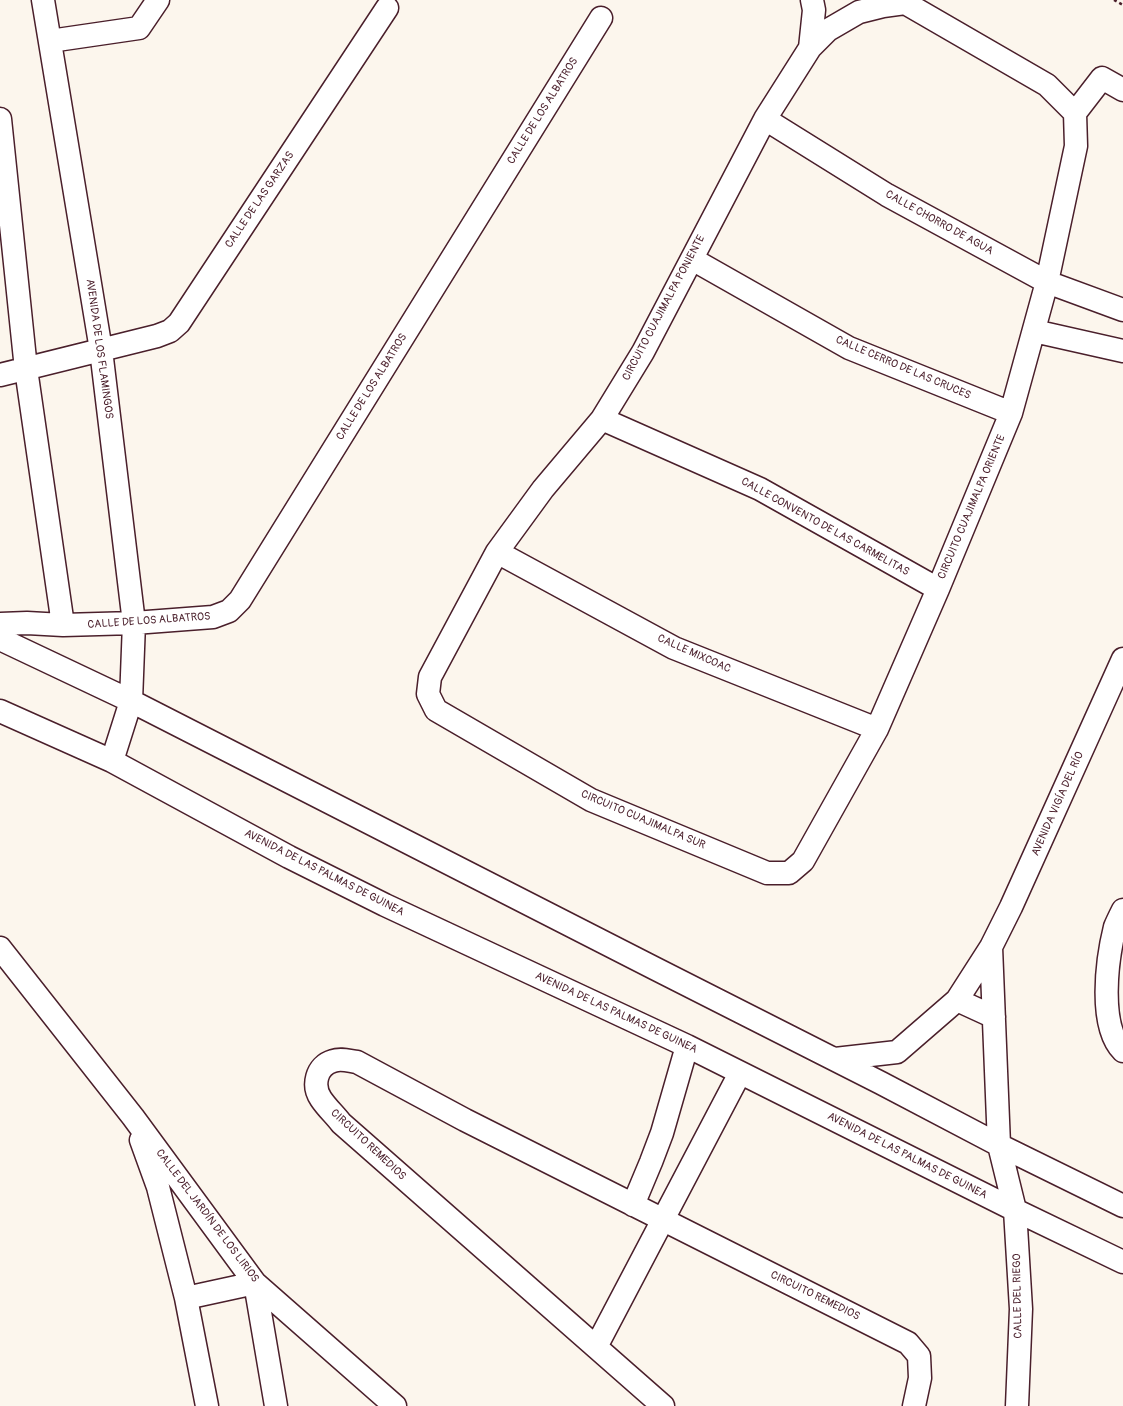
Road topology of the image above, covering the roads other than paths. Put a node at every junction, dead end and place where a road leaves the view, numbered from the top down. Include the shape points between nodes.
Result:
1 (43, 0) edge
2 (158, 0) edge
3 (812, 0) edge
4 (902, 2) edge
5 (387, 8) dead end
6 (601, 18) dead end
7 (50, 41) junction
8 (810, 48) junction
9 (1123, 90) edge
10 (1074, 112) junction
11 (0, 119) edge
12 (764, 119) junction
13 (2, 144) edge
14 (692, 259) junction
15 (1046, 282) junction
16 (1123, 310) edge
17 (1034, 331) junction
18 (101, 350) junction
19 (1123, 351) edge
20 (26, 369) junction
21 (0, 375) edge
22 (1011, 413) junction
23 (602, 419) junction
24 (497, 552) junction
25 (938, 589) junction
26 (134, 623) junction
27 (0, 624) edge
28 (63, 626) junction
29 (0, 639) edge
30 (1123, 660) edge
31 (428, 694) joint
32 (131, 701) junction
33 (0, 711) edge
34 (876, 729) junction
35 (112, 761) junction
36 (789, 873) joint
37 (1123, 910) edge
38 (991, 947) junction
39 (0, 948) edge
40 (957, 1000) junction
41 (994, 1017) junction
42 (688, 1046) junction
43 (1123, 1051) edge
44 (835, 1059) junction
45 (740, 1073) junction
46 (133, 1117) junction
47 (999, 1146) junction
48 (633, 1205) junction
49 (1123, 1206) edge
50 (1015, 1210) junction
51 (662, 1220) junction
52 (1123, 1262) edge
53 (255, 1283) junction
54 (186, 1298) junction
55 (596, 1347) junction
56 (207, 1406) edge
57 (276, 1406) edge
58 (395, 1406) edge
59 (663, 1406) edge
60 (914, 1406) edge
61 (1017, 1406) edge

1 - 7 street, AVENIDA DE LOS FLAMINGOS
2 - 7 street via 139,28
3 - 8 street via 814,10
4 - 8 street, CIRCUITO CUAJIMALPA PONIENTE via 859,12 828,30
4 - 10 street via 1047,86
5 - 18 street, CALLE DE LAS GARZAS via 179,322 170,331 157,336
6 - 26 street, CALLE DE LOS ALBATROS via 240,600 229,611 213,617
7 - 18 street, AVENIDA DE LOS FLAMINGOS
8 - 12 street, CIRCUITO CUAJIMALPA PONIENTE
9 - 10 street via 1102,78
10 - 15 street, CIRCUITO CUAJIMALPA ORIENTE via 1076,146
11 - 13 street
12 - 14 street, CIRCUITO CUAJIMALPA PONIENTE
12 - 15 street, CALLE CHORRO DE AGUA via 887,195
13 - 20 street
14 - 22 street, CALLE CERRO DE LAS CRUCES via 848,348
14 - 23 street, CIRCUITO CUAJIMALPA PONIENTE via 643,352
15 - 16 street, CALLE CHORRO DE AGUA
15 - 17 street, CIRCUITO CUAJIMALPA ORIENTE
17 - 19 street
17 - 22 street, CIRCUITO CUAJIMALPA ORIENTE
18 - 20 street, CALLE DE LAS GARZAS
18 - 26 street, AVENIDA DE LOS FLAMINGOS
20 - 21 street, CALLE DE LAS GARZAS
20 - 28 street
22 - 25 street, CIRCUITO CUAJIMALPA ORIENTE
23 - 24 street, CIRCUITO CUAJIMALPA PONIENTE via 543,489
23 - 25 street, CALLE CONVENTO DE LAS CARMELITAS via 760,489
24 - 31 street, CIRCUITO CUAJIMALPA PONIENTE via 430,677
24 - 34 street, CALLE MIXCOAC via 674,648
25 - 34 street, CIRCUITO CUAJIMALPA ORIENTE
26 - 28 street, CALLE DE LOS ALBATROS
26 - 32 street, AVENIDA DE LOS FLAMINGOS
27 - 28 street
29 - 32 street
30 - 38 street, AVENIDA VIGÍA DEL RÍO
31 - 36 street, CIRCUITO CUAJIMALPA SUR via 436,710 591,800 767,873
32 - 35 street
32 - 44 street
33 - 35 street, AVENIDA DE LAS PALMAS DE GUINEA
34 - 36 street, CIRCUITO CUAJIMALPA ORIENTE via 803,861
35 - 42 street, AVENIDA DE LAS PALMAS DE GUINEA via 385,906
37 - 43 street via 1116,926 1109,956 1106,986 1107,1016 1118,1046
38 - 40 street, AVENIDA VIGÍA DEL RÍO
38 - 41 street, AVENIDA VIGÍA DEL RÍO
39 - 46 street, CALLE DEL JARDÍN DE LOS LIRIOS
40 - 41 street
40 - 44 street, AVENIDA VIGÍA DEL RÍO via 897,1052
41 - 47 street, AVENIDA VIGÍA DEL RÍO
42 - 45 street, AVENIDA DE LAS PALMAS DE GUINEA
42 - 48 street via 662,1133
44 - 47 street
45 - 50 street, AVENIDA DE LAS PALMAS DE GUINEA
45 - 51 street
46 - 53 street, CALLE DEL JARDÍN DE LOS LIRIOS
46 - 54 street, CALLE DEL JARDÍN DE LOS LIRIOS via 158,1187
47 - 49 street
47 - 50 street, CALLE DEL RIEGO
48 - 51 street, CIRCUITO REMEDIOS
48 - 55 street, CIRCUITO REMEDIOS via 357,1062 342,1059 332,1061 323,1067 317,1076 316,1086 320,1098 341,1123
50 - 52 street, AVENIDA DE LAS PALMAS DE GUINEA
50 - 61 street, CALLE DEL RIEGO via 1021,1309
51 - 55 street
51 - 60 street, CIRCUITO REMEDIOS via 908,1343 918,1356 919,1363 920,1378
53 - 54 street
53 - 57 street
53 - 58 street, CALLE DEL JARDÍN DE LOS LIRIOS
54 - 56 street
55 - 59 street, CIRCUITO REMEDIOS

